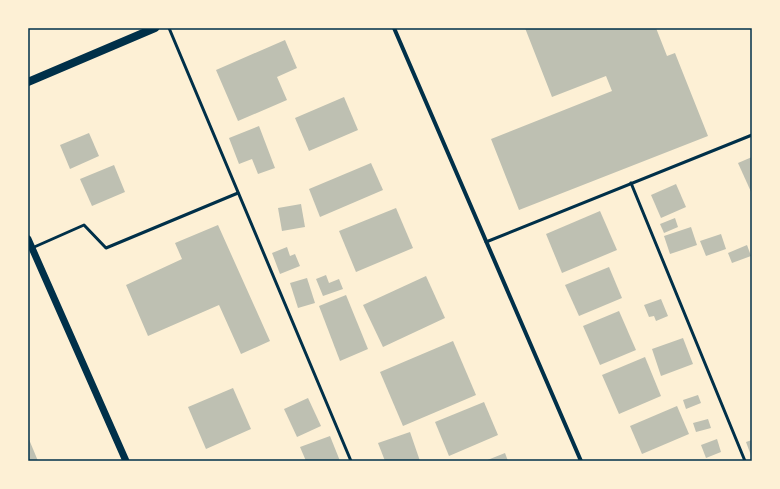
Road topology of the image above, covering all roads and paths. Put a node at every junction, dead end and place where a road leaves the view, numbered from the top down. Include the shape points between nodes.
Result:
1 (155, 28) edge
2 (168, 28) edge
3 (394, 28) edge
4 (28, 82) edge
5 (752, 135) edge
6 (631, 183) junction
7 (238, 193) junction
8 (28, 239) edge
9 (486, 242) junction
10 (32, 248) junction
11 (126, 461) edge
12 (351, 461) edge
13 (581, 461) edge
14 (745, 461) edge

1 - 4 main road
2 - 7 lane
3 - 9 street
5 - 6 lane
6 - 9 lane
6 - 14 lane
7 - 10 lane via 106,248 84,225
7 - 12 lane
8 - 10 street
9 - 13 street
10 - 11 street

